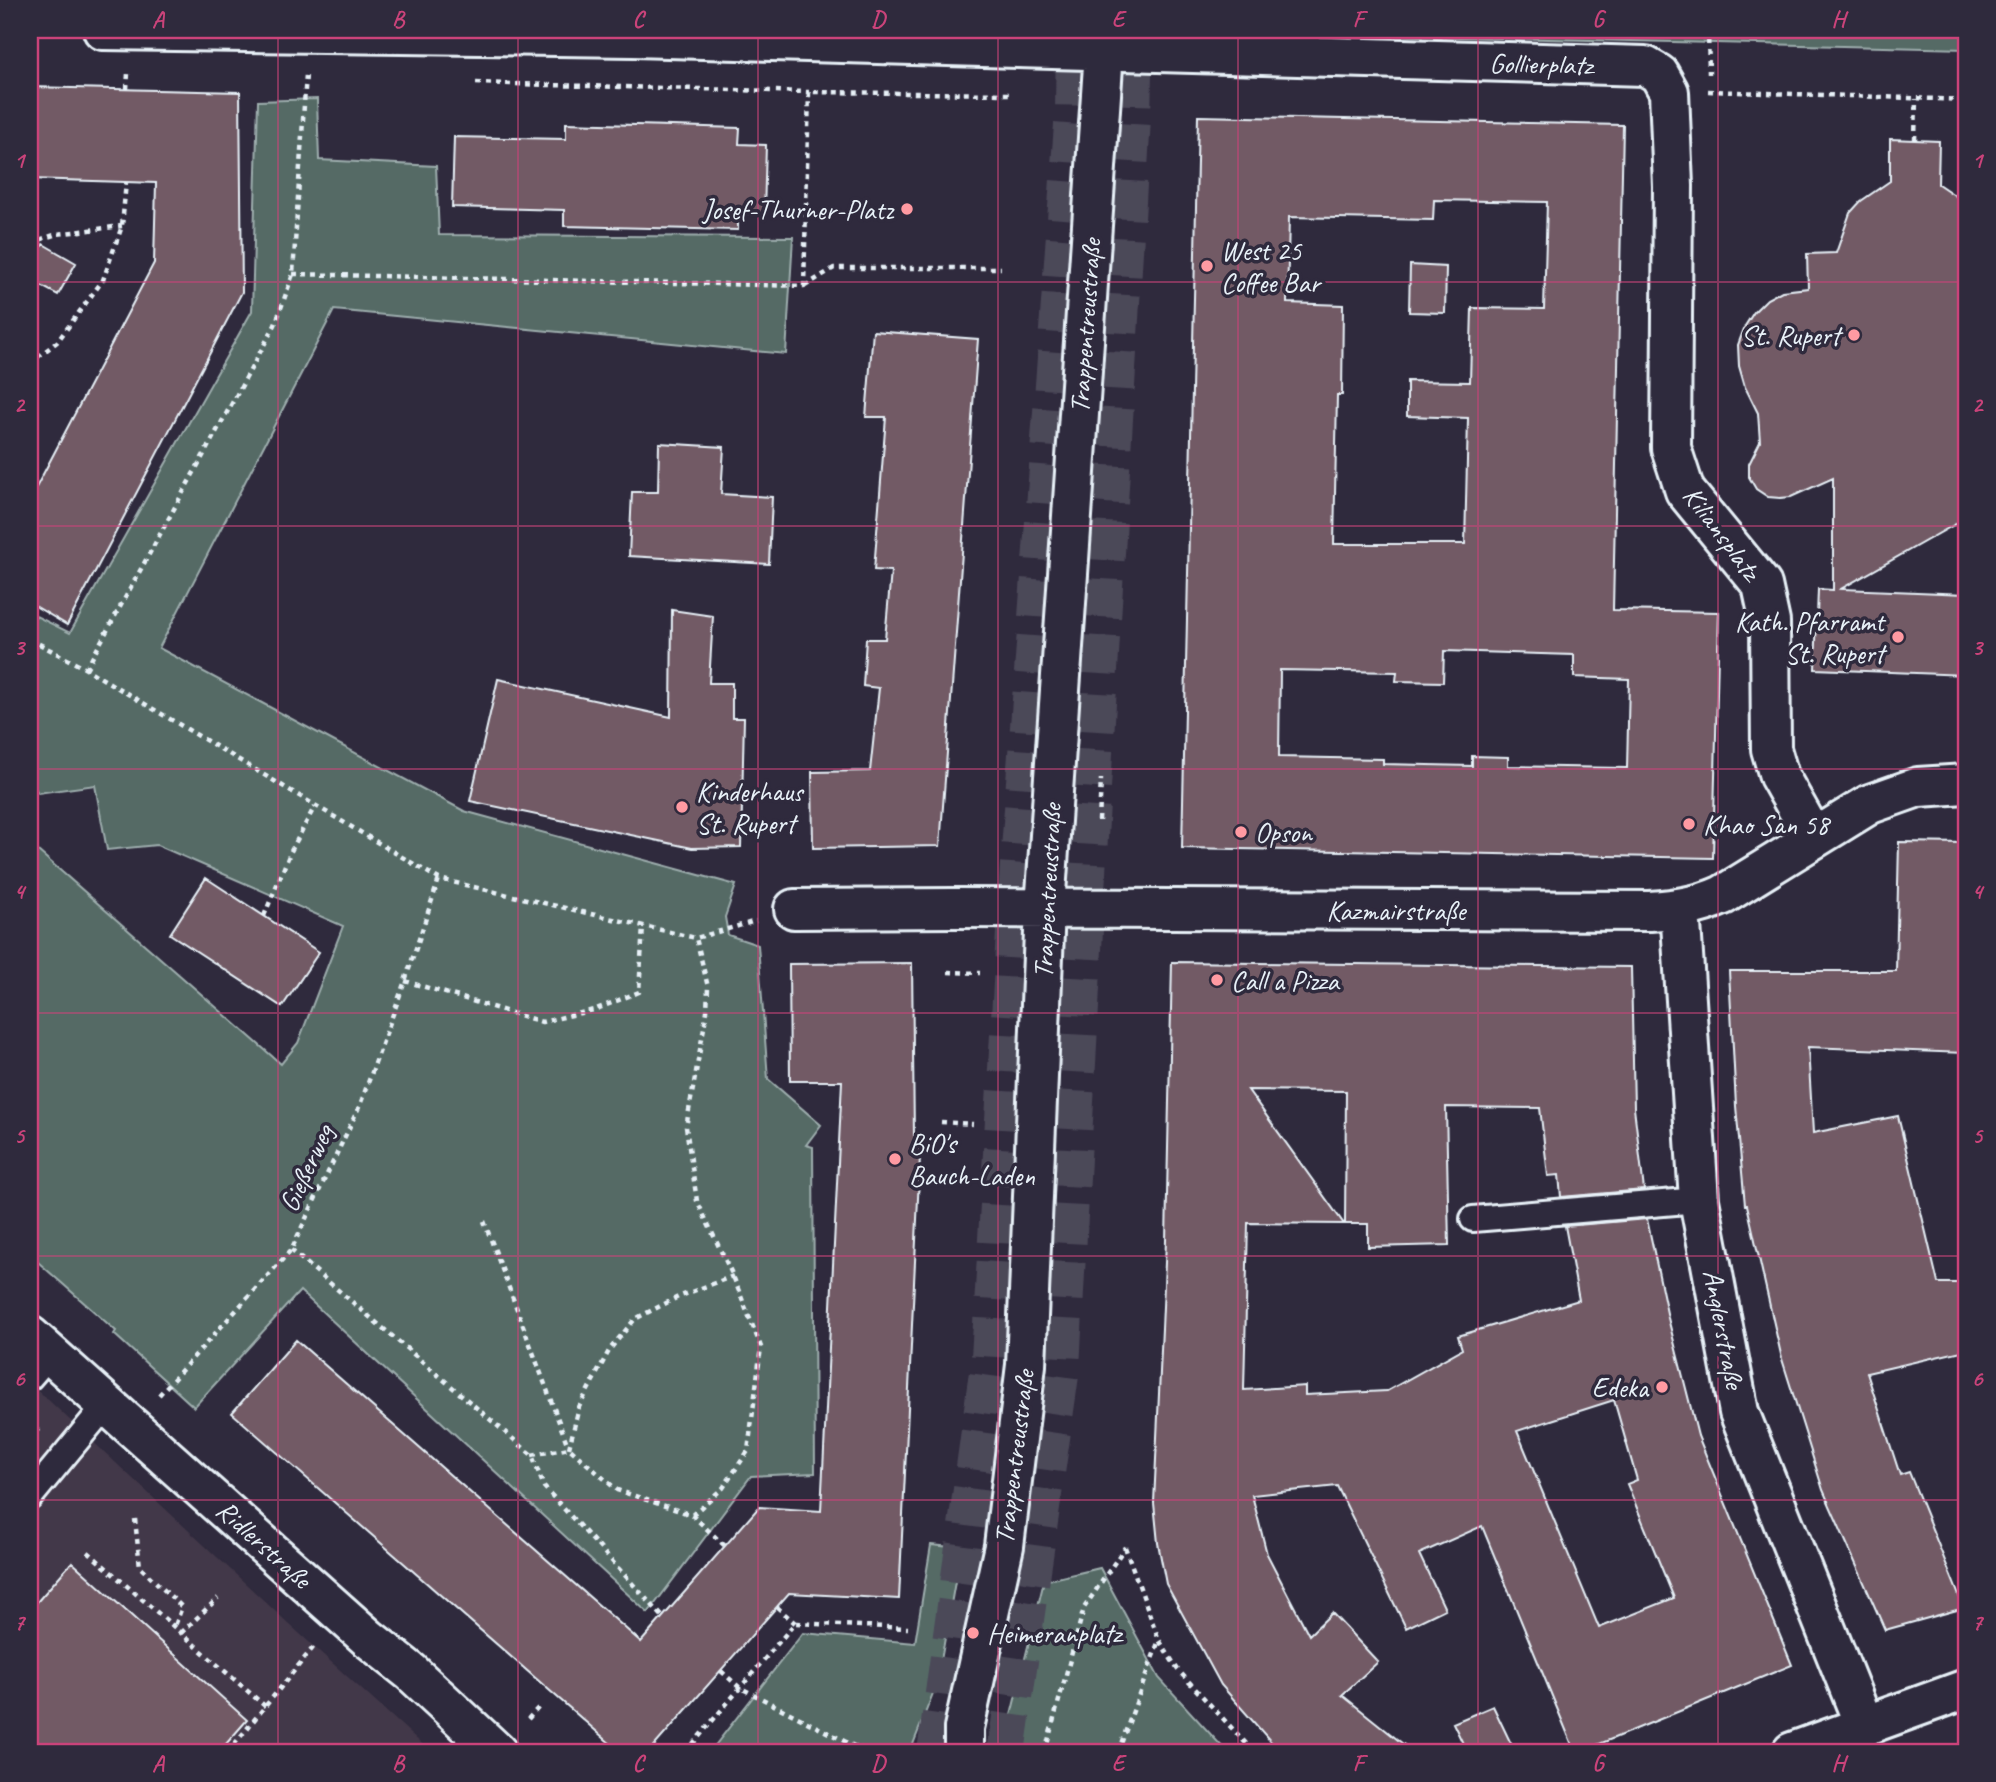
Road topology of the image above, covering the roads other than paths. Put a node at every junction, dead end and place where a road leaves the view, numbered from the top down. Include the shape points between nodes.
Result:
1 (103, 30) edge
2 (1105, 37) edge
3 (1670, 92) joint
4 (1966, 784) edge
5 (1814, 838) junction
6 (1045, 908) junction
7 (1680, 908) junction
8 (794, 909) dead end
9 (1699, 1200) junction
10 (1473, 1219) dead end
11 (36, 1356) edge
12 (119, 1417) junction
13 (30, 1497) edge
14 (1966, 1689) edge
15 (1865, 1727) junction
16 (959, 1744) edge
17 (497, 1752) edge
18 (1792, 1752) edge

1 - 2 street, Gollierplatz
2 - 3 street, Gollierplatz via 1645,66 1659,74
2 - 6 street, Trappentreustraße
3 - 5 street, Kiliansplatz via 1671,448 1685,491 1762,585 1770,622 1773,756 1779,776
4 - 5 street, Kazmairstraße via 1917,787 1894,794
5 - 7 street, Kazmairstraße via 1723,895
6 - 7 street, Kazmairstraße
6 - 8 street, Kazmairstraße
6 - 16 street, Trappentreustraße via 1026,1365 1004,1546
7 - 9 street, Anglerstraße
9 - 10 lane
9 - 15 street, Anglerstraße via 1740,1412
11 - 12 street, Ridlerstraße
12 - 13 lane
12 - 17 street, Ridlerstraße
14 - 15 street
15 - 18 street

